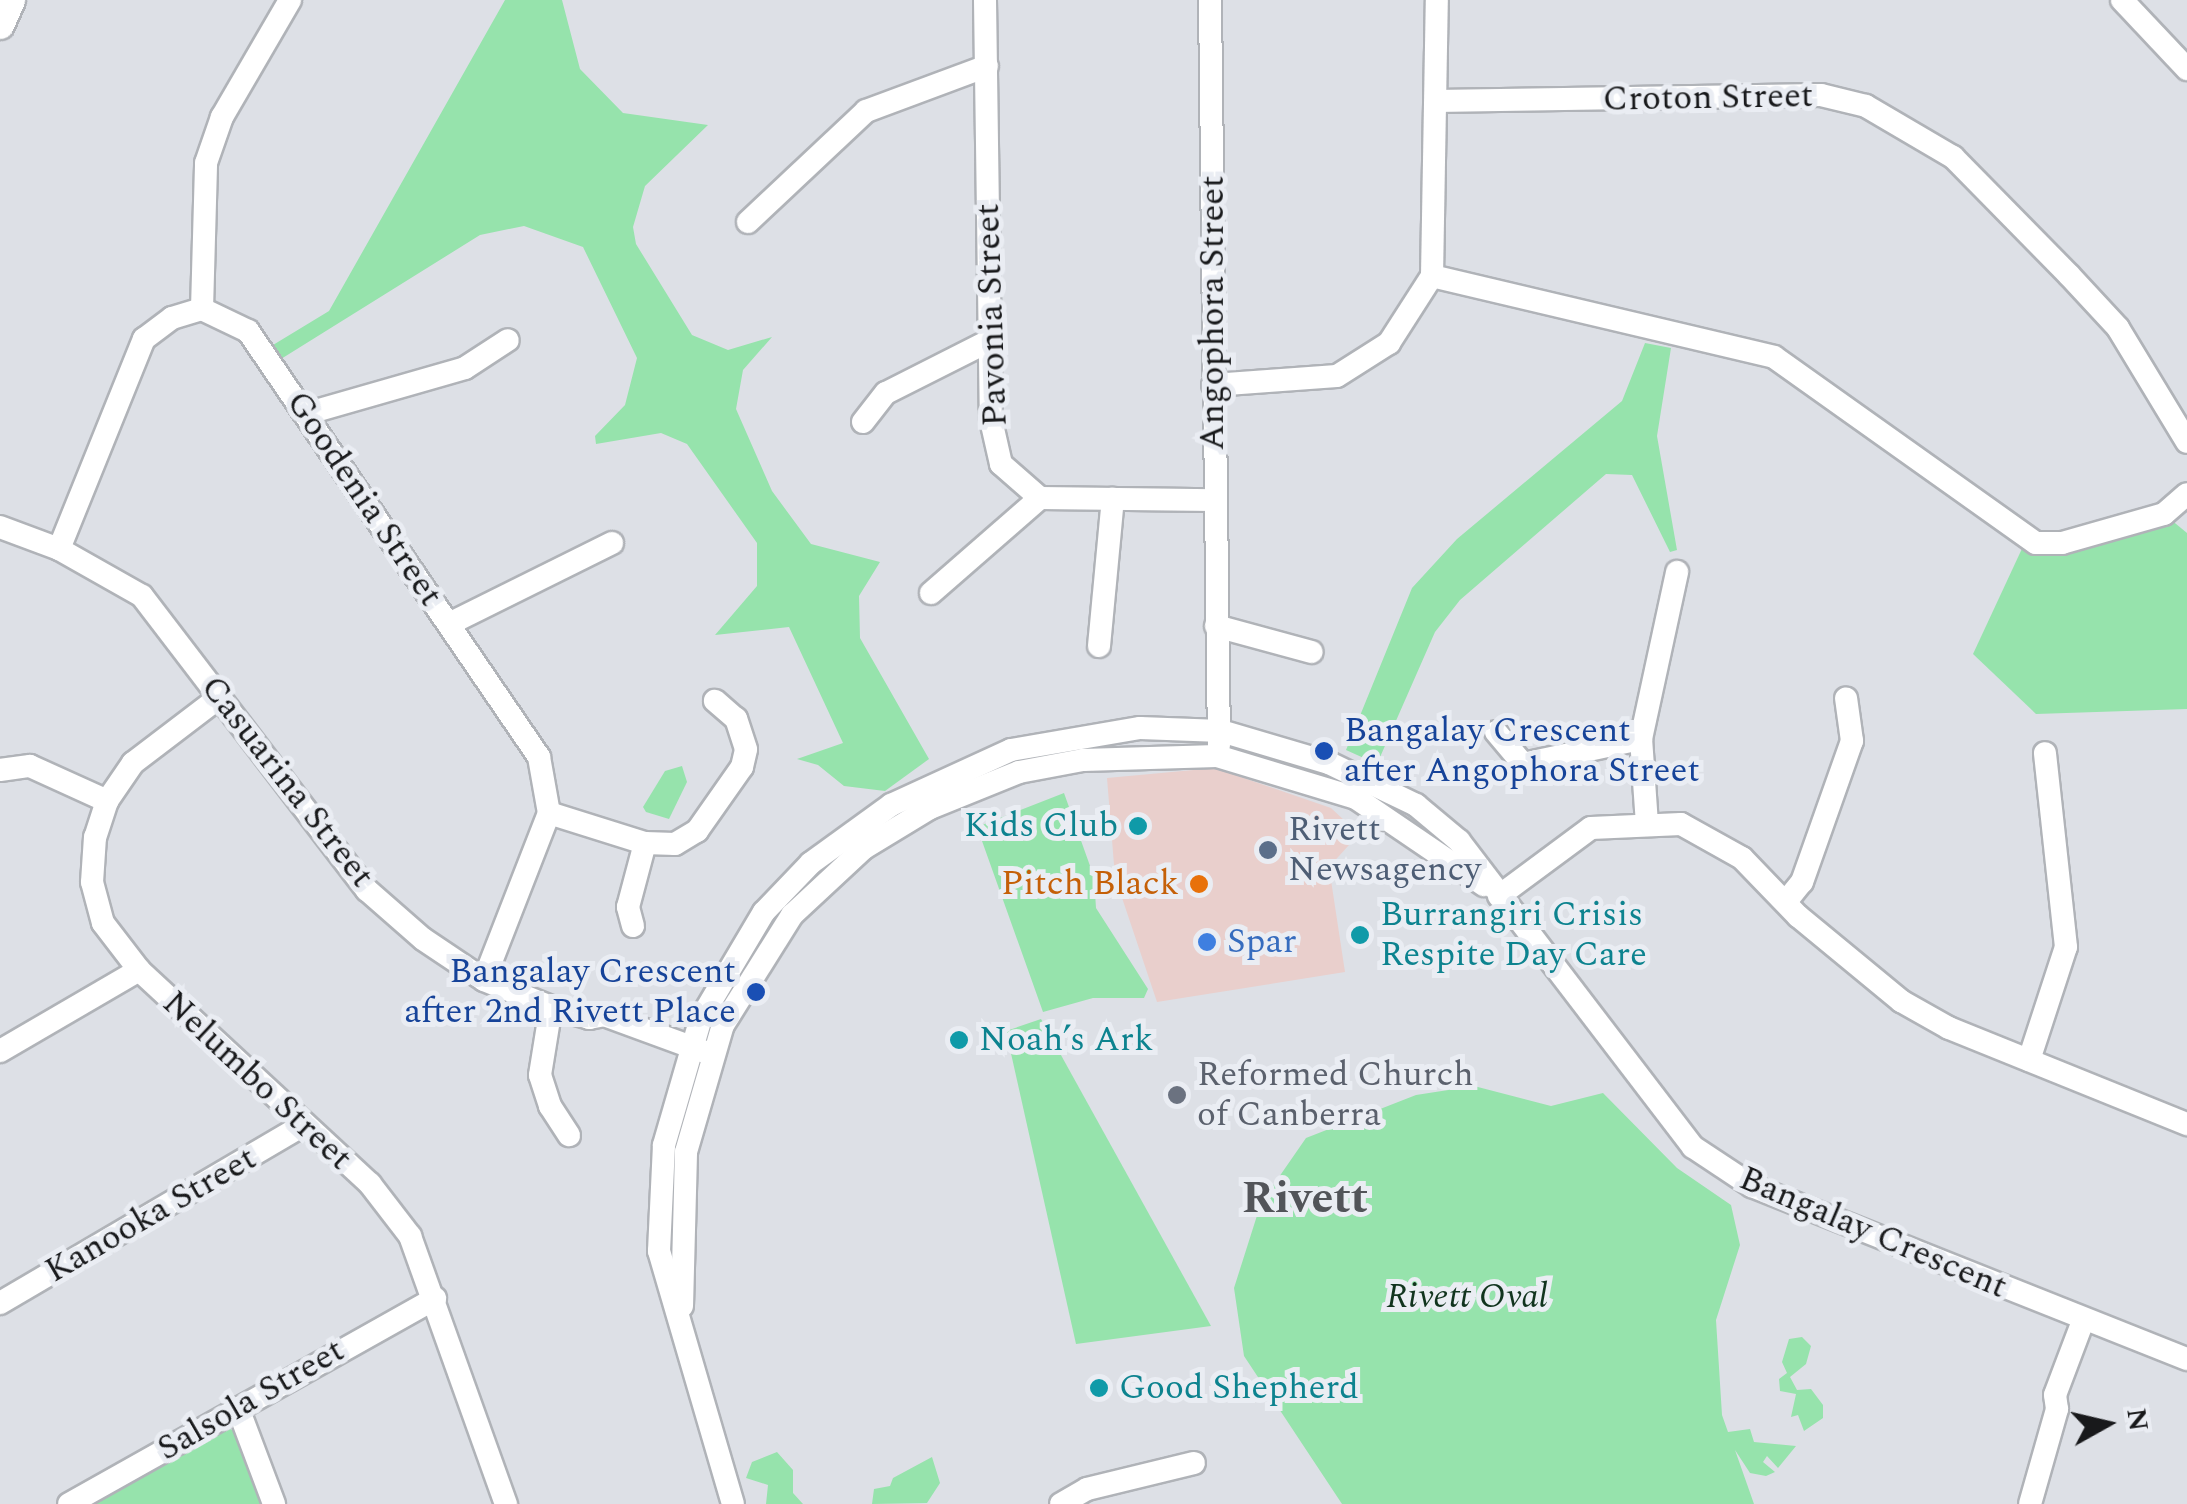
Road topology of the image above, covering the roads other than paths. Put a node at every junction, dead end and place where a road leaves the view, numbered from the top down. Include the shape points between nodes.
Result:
1 (11, 0) edge
2 (290, 0) edge
3 (984, 0) edge
4 (1210, 0) edge
5 (1438, 0) edge
6 (2122, 0) edge
7 (0, 25) edge
8 (986, 66) junction
9 (2187, 69) edge
10 (1436, 101) junction
11 (748, 222) dead end
12 (1432, 276) junction
13 (202, 309) junction
14 (508, 340) dead end
15 (989, 341) junction
16 (1213, 385) junction
17 (305, 414) junction
18 (863, 422) dead end
19 (2187, 442) edge
20 (2187, 494) edge
21 (1040, 498) junction
22 (1113, 498) junction
23 (1214, 500) junction
24 (0, 526) edge
25 (612, 543) dead end
26 (59, 549) junction
27 (1678, 572) dead end
28 (931, 593) dead end
29 (449, 624) junction
30 (1216, 626) junction
31 (1099, 646) dead end
32 (1312, 652) dead end
33 (221, 696) junction
34 (1846, 698) dead end
35 (714, 701) dead end
36 (1213, 730) junction
37 (1496, 732) dead end
38 (1641, 739) junction
39 (2045, 753) dead end
40 (1211, 756) junction
41 (0, 770) edge
42 (924, 797) junction
43 (108, 801) junction
44 (549, 813) junction
45 (1647, 824) junction
46 (644, 843) junction
47 (1499, 896) junction
48 (1788, 899) junction
49 (633, 926) dead end
50 (138, 970) junction
51 (484, 980) junction
52 (551, 1007) junction
53 (0, 1051) edge
54 (700, 1058) junction
55 (2029, 1060) junction
56 (2187, 1124) edge
57 (302, 1126) junction
58 (569, 1135) dead end
59 (434, 1299) junction
60 (0, 1303) edge
61 (2090, 1324) junction
62 (2187, 1359) edge
63 (238, 1408) junction
64 (1194, 1462) dead end
65 (69, 1504) edge
66 (274, 1504) edge
67 (506, 1504) edge
68 (732, 1504) edge
69 (1061, 1504) edge
70 (2030, 1504) edge

1 - 7 main road
2 - 13 street via 222,116 206,163
3 - 8 street, Pavonia Street
4 - 16 street, Angophora Street
5 - 10 street
6 - 9 street
8 - 11 street via 866,111
8 - 15 street, Pavonia Street
10 - 12 street
10 - 19 street, Croton Street via 1821,95 1866,106 1954,158 2068,275 2118,328
12 - 16 street via 1389,343 1336,376
12 - 20 street via 1785,362 2036,543 2062,543 2164,514
13 - 17 street, Goodenia Street via 248,331
13 - 26 street via 172,318 144,339
14 - 17 street via 465,368
15 - 18 street via 886,392
15 - 21 street, Pavonia Street via 991,420 1001,464
16 - 23 street, Angophora Street
17 - 29 street, Goodenia Street
21 - 22 street
21 - 28 street
22 - 23 street
22 - 31 street
23 - 30 street, Angophora Street
24 - 26 street, Casuarina Street
25 - 29 street
26 - 33 street, Casuarina Street via 142,596
27 - 38 street
29 - 44 street, Goodenia Street via 540,757
30 - 32 street
30 - 36 street, Angophora Street via 1222,647
33 - 43 street, Nelumbo Street via 132,763
33 - 51 street, Casuarina Street via 367,890 423,940
34 - 48 street via 1852,741 1802,882
35 - 46 street via 736,719 746,749 742,767 697,831 676,844
36 - 40 street, Angophora Street
36 - 42 street, Bangalay Crescent via 1140,728 1011,750
36 - 47 street, Bangalay Crescent via 1329,763 1416,805 1459,842
37 - 38 street via 1523,764
38 - 45 street
39 - 55 street via 2066,948
40 - 42 street, Bangalay Crescent via 1083,760
40 - 47 street, Bangalay Crescent via 1356,798
41 - 43 street via 30,766
42 - 54 street, Bangalay Crescent via 811,863 764,912
43 - 50 street, Nelumbo Street via 95,837 92,882 103,923
44 - 46 street
44 - 51 street
45 - 47 street via 1591,828
45 - 48 street via 1681,824 1708,834
46 - 49 street via 628,907
47 - 61 street, Bangalay Crescent via 1693,1147 1771,1196
48 - 55 street via 1798,916 1901,1001
50 - 53 street
50 - 57 street, Nelumbo Street
51 - 52 street, Casuarina Street
52 - 54 street, Casuarina Street via 604,1016
52 - 58 street via 540,1074
54 - 68 street, Bangalay Crescent via 664,1145 659,1251
55 - 56 street
57 - 59 street, Nelumbo Street via 370,1184 410,1236
57 - 60 street, Kanooka Street
59 - 63 street, Salsola Street
59 - 67 street, Nelumbo Street
61 - 62 street, Bangalay Crescent
61 - 70 street
63 - 65 street, Salsola Street
63 - 66 street
64 - 69 street via 1086,1489

